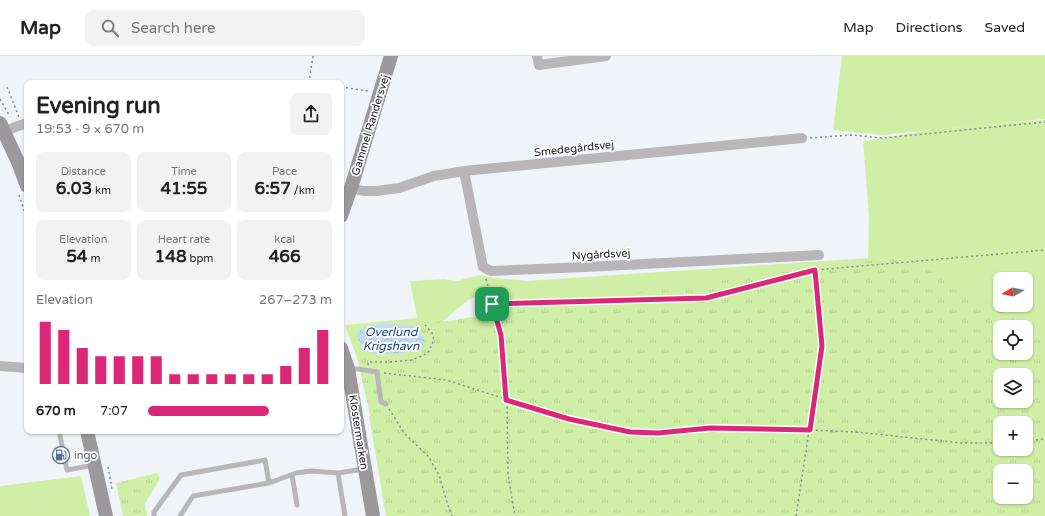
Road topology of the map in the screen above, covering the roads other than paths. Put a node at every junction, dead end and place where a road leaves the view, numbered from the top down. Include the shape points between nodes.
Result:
1 (391, 56) edge
2 (537, 56) edge
3 (606, 56) edge
4 (24, 124) edge
5 (2, 128) edge
6 (802, 138) road end
7 (464, 171) junction
8 (24, 178) edge
9 (351, 188) junction
10 (344, 208) edge
11 (819, 254) dead end
12 (344, 357) edge
13 (0, 366) edge
14 (24, 368) edge
15 (348, 369) junction
16 (386, 404) road end
17 (60, 434) edge
18 (88, 434) edge
19 (95, 464) junction
20 (365, 469) junction
21 (338, 473) junction
22 (292, 474) junction
23 (269, 484) junction
24 (297, 505) dead end
25 (106, 516) edge
26 (154, 516) edge
27 (180, 516) edge
28 (345, 516) edge
29 (373, 516) edge

1 - 9 street, Gammel Randersvej
2 - 3 street via 540,65
4 - 5 street
5 - 8 street
6 - 7 street, Smedegårdsvej
7 - 9 street, Smedegårdsvej via 434,176 399,188 377,191
7 - 11 street, Nygårdsvej via 483,267 491,271
9 - 10 street, Gammel Randersvej
12 - 15 street, Klostermarken
13 - 14 street
15 - 16 lane via 377,372 381,402
15 - 20 street, Klostermarken
17 - 19 lane via 67,470
18 - 19 street
19 - 25 street
20 - 21 lane
20 - 29 street, Klostermarken
21 - 22 lane via 311,471
21 - 28 lane
22 - 23 lane
22 - 24 lane
23 - 26 lane via 265,460 181,475 154,512
23 - 27 lane via 193,496

